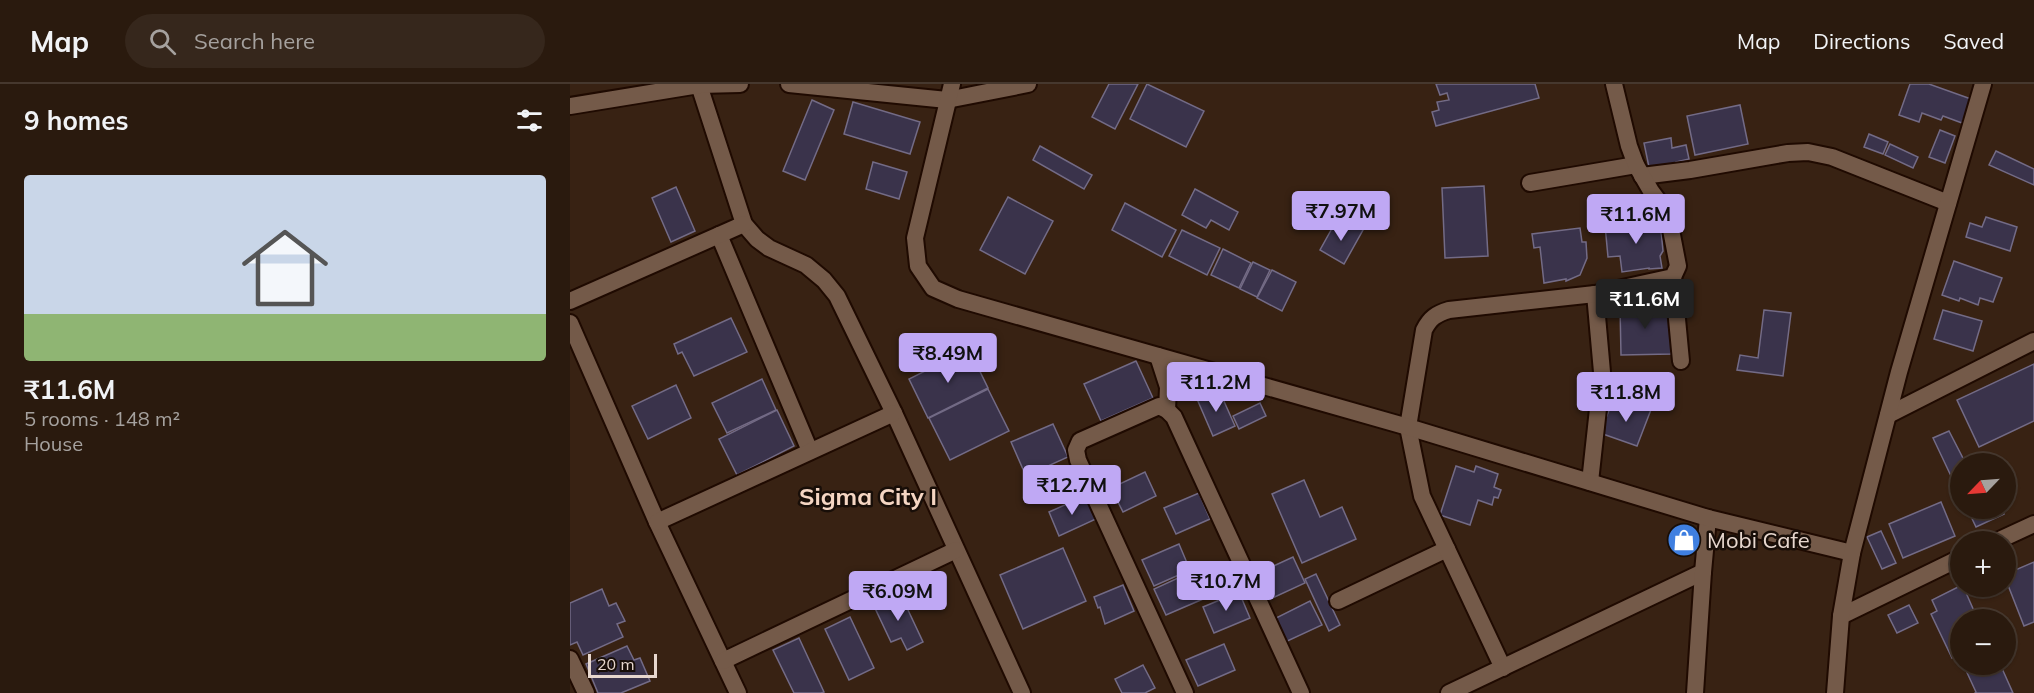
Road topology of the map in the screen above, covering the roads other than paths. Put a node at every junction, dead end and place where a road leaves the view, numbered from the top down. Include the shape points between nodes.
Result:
1 (740, 84) edge
2 (789, 84) edge
3 (809, 84) edge
4 (1028, 84) edge
5 (1614, 84) edge
6 (1983, 84) edge
7 (699, 85) edge
8 (950, 92) edge
9 (570, 106) edge
10 (1639, 171) junction
11 (1530, 183) dead end
12 (1948, 203) junction
13 (744, 224) junction
14 (719, 235) junction
15 (1673, 277) junction
16 (1595, 294) junction
17 (570, 301) edge
18 (570, 323) edge
19 (2034, 341) edge
20 (1158, 356) junction
21 (1681, 361) dead end
22 (1167, 410) junction
23 (894, 412) junction
24 (1888, 415) junction
25 (1408, 427) junction
26 (810, 451) junction
27 (1590, 482) junction
28 (1708, 518) junction
29 (657, 522) junction
30 (2034, 524) edge
31 (2016, 532) edge
32 (1447, 549) junction
33 (956, 550) junction
34 (1852, 553) junction
35 (1950, 563) edge
36 (1703, 572) junction
37 (1338, 601) dead end
38 (1841, 616) junction
39 (570, 659) edge
40 (723, 661) junction
41 (1503, 668) junction
42 (1015, 691) edge
43 (586, 693) edge
44 (738, 693) edge
45 (1185, 693) edge
46 (1301, 693) edge
47 (1449, 693) edge
48 (1695, 693) edge
49 (1835, 693) edge

1 - 7 street
2 - 3 street
3 - 8 street
4 - 8 street
5 - 10 street
6 - 12 street
7 - 9 street
7 - 13 street
8 - 20 street via 915,238 918,266 933,288 958,299
10 - 11 street
10 - 12 street via 1690,170 1808,152 1832,157
10 - 15 street via 1668,214 1677,266
12 - 24 street
13 - 14 street
13 - 23 street via 769,248 806,265 824,279 837,296
14 - 17 street
14 - 26 street
15 - 16 street
15 - 21 street
16 - 25 street via 1438,313 1424,330
16 - 27 street via 1602,372
18 - 29 street
19 - 24 street
20 - 22 street via 1168,387
20 - 25 street
22 - 45 street via 1159,406 1148,410 1080,441 1076,450
22 - 46 street
23 - 26 street
23 - 33 street
24 - 34 street
25 - 27 street
25 - 32 street via 1422,496
26 - 29 street
27 - 28 street
28 - 34 street
28 - 36 street
29 - 40 street
30 - 31 street
32 - 37 street
32 - 41 street
33 - 40 street
33 - 42 street
34 - 38 street
35 - 38 street
36 - 41 street
36 - 48 street
38 - 49 street
39 - 43 street
40 - 44 street
41 - 47 street

